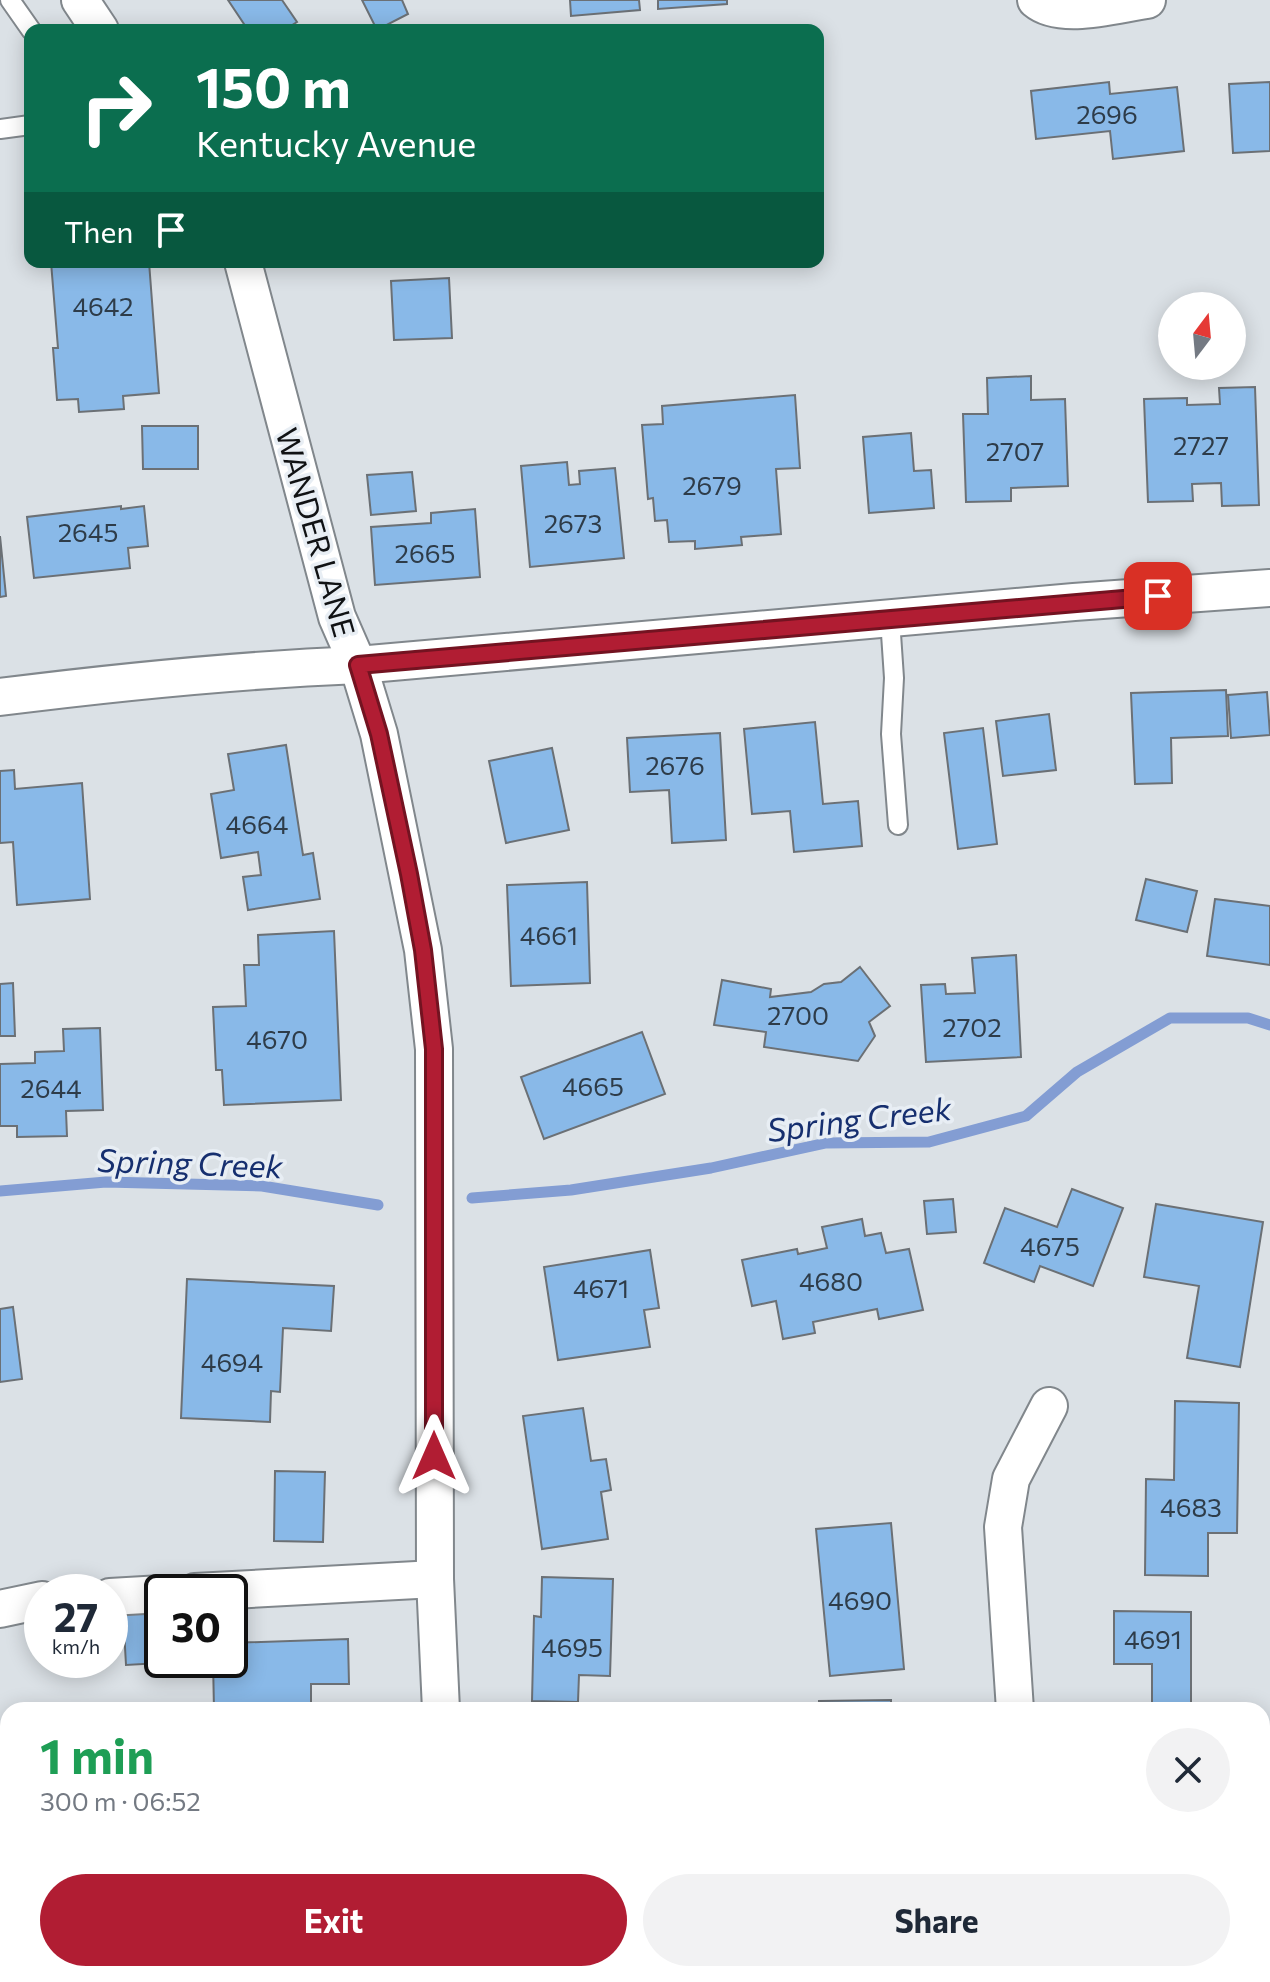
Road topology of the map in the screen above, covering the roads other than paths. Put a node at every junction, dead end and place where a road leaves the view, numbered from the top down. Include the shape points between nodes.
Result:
1 (10, 0) edge
2 (80, 0) edge
3 (1036, 0) edge
4 (1147, 0) edge
5 (27, 24) edge
6 (96, 24) edge
7 (24, 126) edge
8 (0, 129) edge
9 (245, 268) edge
10 (1270, 588) edge
11 (890, 619) junction
12 (358, 665) junction
13 (0, 697) edge
14 (898, 825) dead end
15 (1049, 1406) dead end
16 (435, 1579) junction
17 (248, 1589) edge
18 (24, 1604) edge
19 (0, 1609) edge
20 (441, 1702) edge
21 (1014, 1702) edge

1 - 5 lane
2 - 6 street
3 - 4 street via 1067,11
7 - 8 lane
9 - 12 street, WANDER LANE via 337,617
10 - 11 street
11 - 12 street
11 - 14 lane
12 - 13 street
12 - 16 street, WANDER LANE via 404,849 434,1049
15 - 21 street via 1011,1479 1003,1527
16 - 17 street
16 - 20 street, WANDER LANE
18 - 19 street

